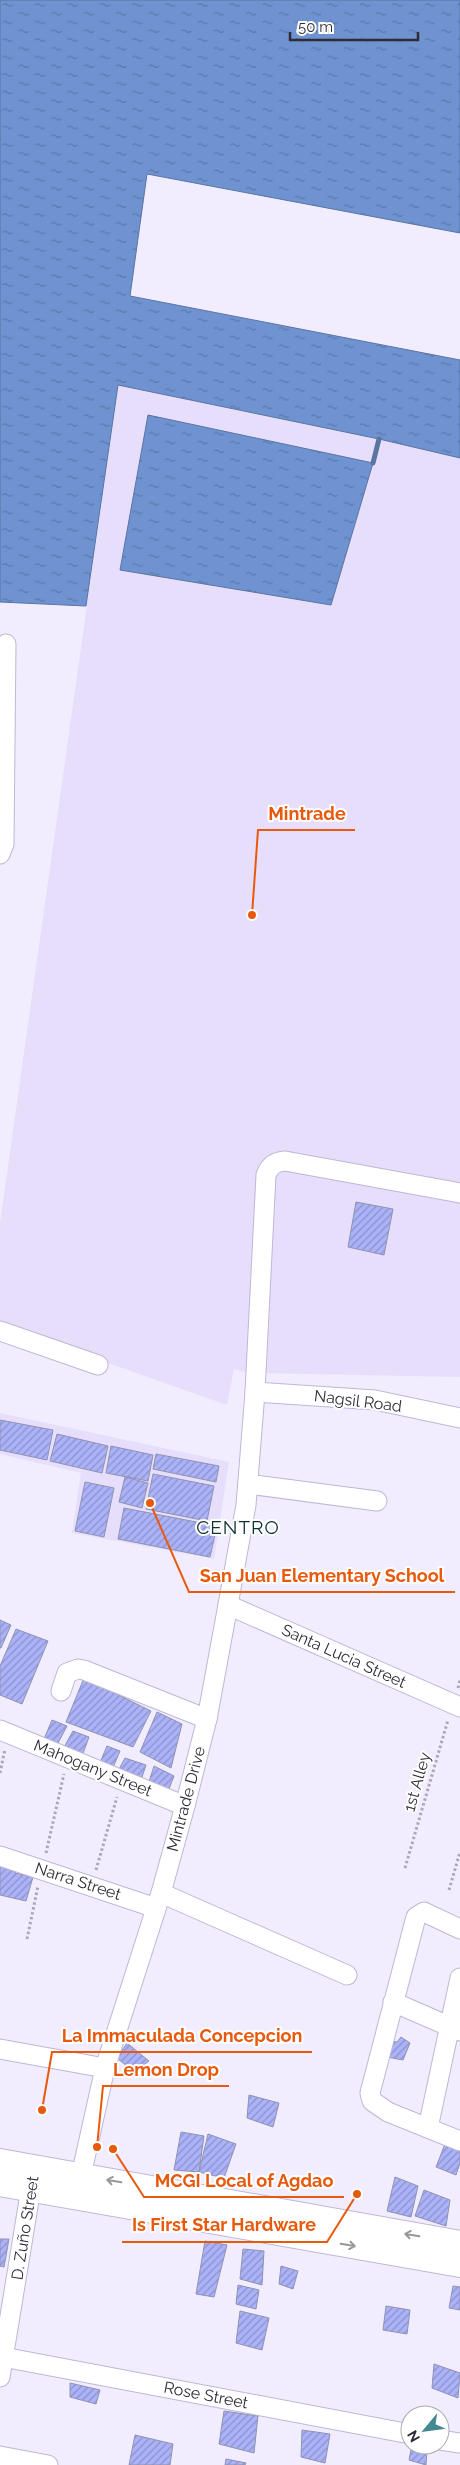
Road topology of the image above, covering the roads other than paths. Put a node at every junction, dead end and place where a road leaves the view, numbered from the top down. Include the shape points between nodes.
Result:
1 (6, 644) dead end
2 (0, 854) edge
3 (460, 1194) edge
4 (0, 1331) edge
5 (98, 1365) dead end
6 (255, 1392) junction
7 (460, 1418) edge
8 (248, 1484) junction
9 (377, 1501) dead end
10 (228, 1605) junction
11 (61, 1691) dead end
12 (456, 1706) edge
13 (207, 1719) junction
14 (4, 1732) edge
15 (185, 1806) junction
16 (0, 1856) edge
17 (159, 1900) junction
18 (460, 1929) edge
19 (347, 1975) dead end
20 (460, 1978) edge
21 (393, 2002) junction
22 (454, 2029) edge
23 (0, 2049) edge
24 (105, 2068) junction
25 (428, 2128) junction
26 (460, 2141) edge
27 (0, 2161) edge
28 (81, 2175) junction
29 (33, 2178) junction
30 (0, 2184) edge
31 (76, 2197) junction
32 (460, 2243) edge
33 (460, 2265) edge
34 (3, 2357) junction
35 (0, 2377) edge
36 (400, 2432) edge
37 (0, 2456) edge
38 (48, 2465) edge

1 - 2 street via 4,844
3 - 6 street, Mintrade Drive via 285,1161 269,1167
4 - 5 street
6 - 7 street, Nagsil Road via 375,1400
6 - 8 street, Mintrade Drive
8 - 9 street
8 - 10 street, Mintrade Drive
10 - 12 street, Santa Lucia Street
10 - 13 street, Mintrade Drive
11 - 13 street via 68,1672 84,1670
13 - 15 street, Mintrade Drive
14 - 15 street, Mahogany Street
15 - 17 street, Mintrade Drive
16 - 17 street, Narra Street via 92,1885
17 - 19 street, Narra Street
17 - 24 street, Mintrade Drive
18 - 21 street via 424,1912 416,1917
20 - 22 street
21 - 22 street
21 - 25 street via 370,2093 372,2102
22 - 25 street
23 - 24 street
24 - 28 street, Mintrade Drive
25 - 26 street
27 - 29 main road
28 - 29 main road
28 - 31 street, Mintrade Drive
32 -> 28 main road
29 - 30 main road
29 - 31 main road
29 - 34 street, D. Zuño Street
31 -> 33 main road
34 - 35 street, D. Zuño Street
34 - 36 street, Rose Street
37 - 38 street

